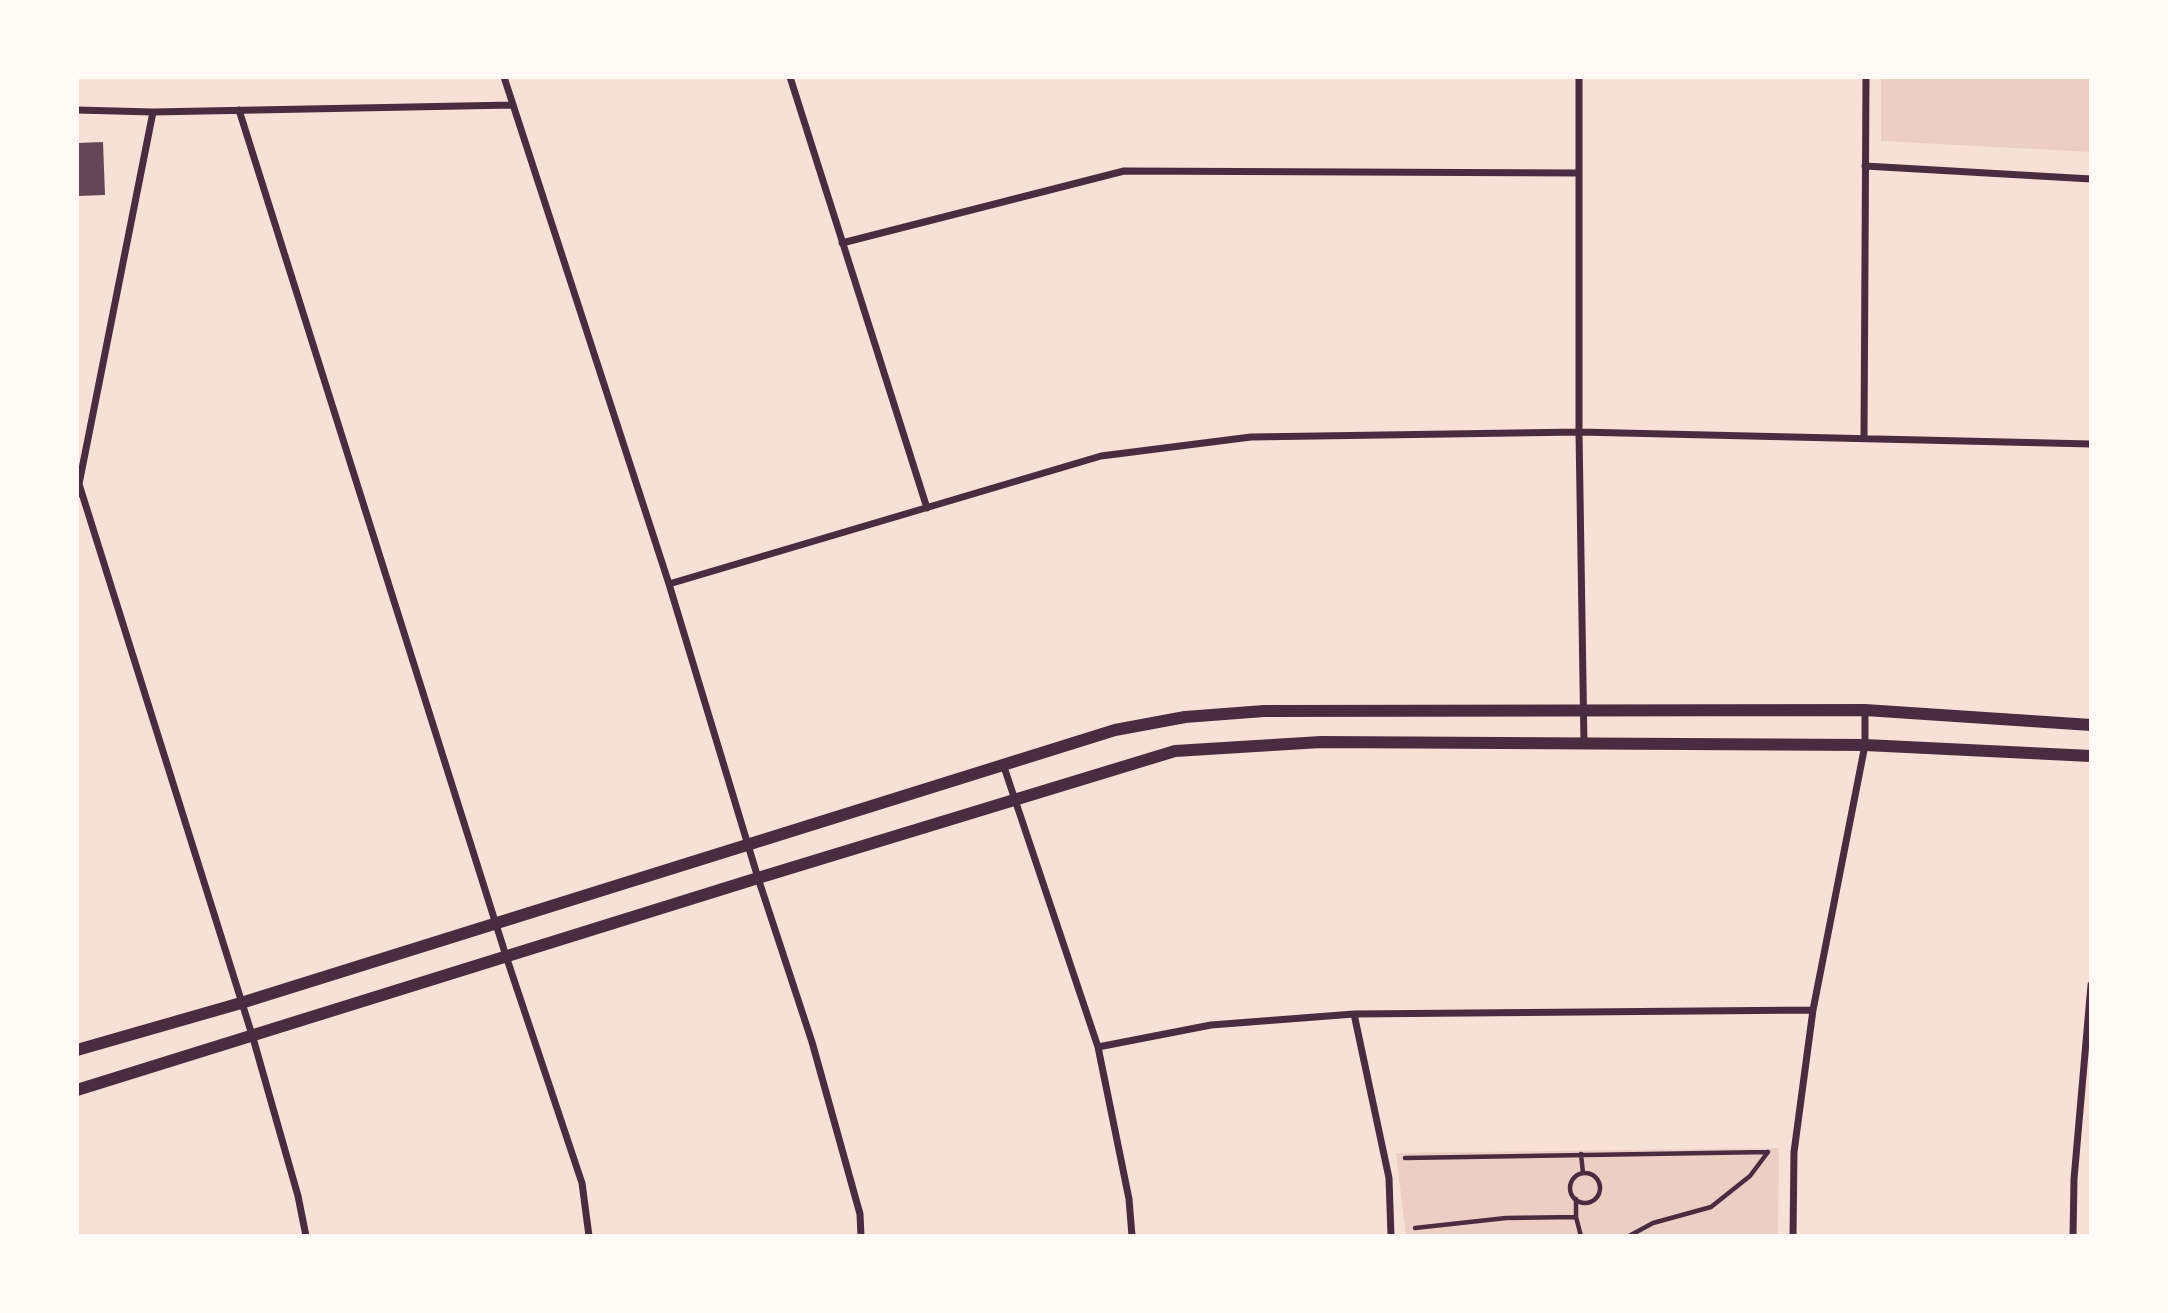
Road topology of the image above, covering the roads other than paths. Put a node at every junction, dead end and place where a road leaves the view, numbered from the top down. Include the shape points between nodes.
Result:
1 (504, 77) edge
2 (790, 77) edge
3 (1579, 77) edge
4 (1866, 77) edge
5 (513, 105) junction
6 (77, 110) edge
7 (239, 110) junction
8 (153, 112) junction
9 (1866, 166) junction
10 (1579, 173) junction
11 (2091, 179) edge
12 (842, 243) junction
13 (1579, 432) junction
14 (1864, 438) junction
15 (2091, 444) edge
16 (79, 484) junction
17 (77, 494) edge
18 (927, 508) junction
19 (669, 584) junction
20 (1865, 710) junction
21 (1583, 711) junction
22 (2091, 725) edge
23 (1584, 744) junction
24 (1865, 745) junction
25 (2091, 756) edge
26 (1003, 764) junction
27 (1016, 799) junction
28 (747, 844) junction
29 (758, 878) junction
30 (495, 921) junction
31 (506, 956) junction
32 (2091, 985) edge
33 (2090, 998) edge
34 (241, 1003) junction
35 (1813, 1010) junction
36 (1354, 1014) junction
37 (253, 1038) junction
38 (1098, 1047) junction
39 (77, 1050) edge
40 (77, 1090) edge
41 (306, 1236) edge
42 (589, 1236) edge
43 (861, 1236) edge
44 (1132, 1236) edge
45 (1391, 1236) edge
46 (1793, 1236) edge
47 (2073, 1236) edge

1 - 5 street
2 - 12 street
3 - 10 street
4 - 9 street
5 - 7 street
5 - 19 street
6 - 8 street
7 - 8 street
7 - 30 street
8 - 16 street
9 - 11 street
9 - 14 street
10 - 12 street via 1125,171
10 - 13 street
12 - 18 street
13 - 14 street
13 - 18 street via 1251,437 1101,456
13 - 21 street
14 - 15 street
16 - 17 street
16 - 34 street
18 - 19 street
19 - 28 street
20 - 21 street
20 - 22 street
20 - 24 street
21 - 23 street
21 - 26 street via 1264,712 1185,717 1115,730
23 - 24 street
23 - 27 street via 1321,742 1175,751
24 - 25 street
24 - 35 street
26 - 27 street
26 - 28 street
27 - 29 street
27 - 38 street
28 - 29 street
28 - 30 street
29 - 31 street
29 - 43 street via 812,1042 860,1214
30 - 31 street
30 - 34 street
31 - 37 street
31 - 42 street via 582,1183
32 - 33 street
33 - 47 street
34 - 37 street
34 - 39 street
35 - 36 street
35 - 46 street via 1794,1152
36 - 38 street via 1211,1025
36 - 45 street via 1388,1178
37 - 40 street
37 - 41 street
38 - 44 street via 1129,1199

